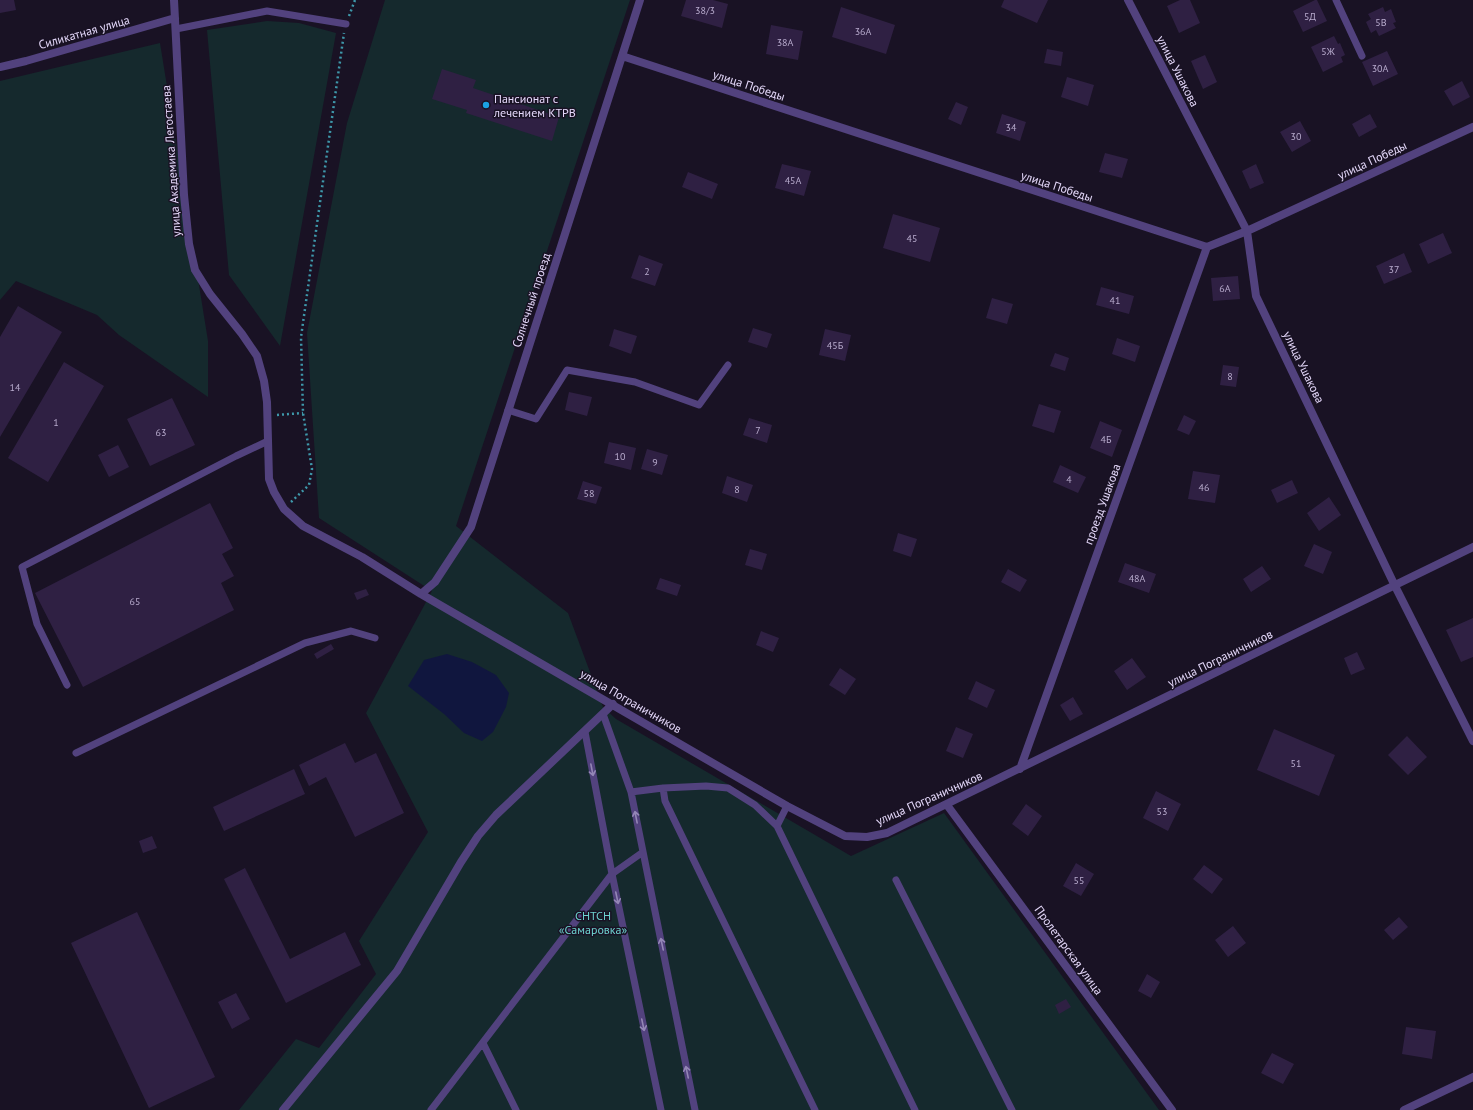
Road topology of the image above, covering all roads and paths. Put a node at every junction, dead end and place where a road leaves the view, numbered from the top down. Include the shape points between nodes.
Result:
1 (174, 0) edge
2 (355, 0) edge
3 (640, 0) edge
4 (1128, 0) edge
5 (1336, 0) edge
6 (175, 18) junction
7 (346, 24) junction
8 (176, 29) junction
9 (622, 56) junction
10 (1362, 56) dead end
11 (0, 67) edge
12 (1473, 127) edge
13 (1247, 231) junction
14 (1206, 247) junction
15 (728, 365) dead end
16 (508, 410) junction
17 (303, 413) junction
18 (268, 416) junction
19 (268, 441) junction
20 (284, 509) junction
21 (303, 526) joint
22 (1473, 547) edge
23 (1394, 586) junction
24 (421, 594) junction
25 (375, 638) dead end
26 (67, 685) dead end
27 (613, 704) junction
28 (603, 714) junction
29 (585, 732) junction
30 (1473, 741) edge
31 (76, 753) dead end
32 (1020, 769) junction
33 (663, 788) junction
34 (631, 792) junction
35 (947, 805) junction
36 (787, 806) junction
37 (777, 826) junction
38 (643, 852) junction
39 (612, 874) junction
40 (896, 880) dead end
41 (482, 1043) junction
42 (1473, 1077) edge
43 (283, 1110) edge
44 (431, 1110) edge
45 (516, 1110) edge
46 (661, 1110) edge
47 (695, 1110) edge
48 (815, 1110) edge
49 (915, 1110) edge
50 (1012, 1110) edge
51 (1172, 1110) edge
52 (1404, 1110) edge

1 - 6 street, улица Академика Легостаева
2 - 7 path
3 - 9 street, Солнечный проезд
4 - 13 street, улица Ушакова
5 - 10 lane
6 - 8 street, улица Академика Легостаева
6 - 11 street, Силикатная улица
7 - 8 lane via 267,11
7 - 17 path via 301,336
8 - 18 street, улица Академика Легостаева via 184,195 189,244 196,270 206,288 257,356 264,381
9 - 14 street, улица Победы
9 - 16 street, Солнечный проезд
12 - 13 street, улица Победы
13 - 14 street, улица Победы
13 - 23 street, улица Ушакова via 1256,296
14 - 32 street, проезд Ушакова
15 - 16 lane via 699,405 635,382 567,370 536,419
16 - 24 street, Солнечный проезд via 471,527 435,582
17 - 18 path
17 - 20 path via 312,469 309,485
18 - 19 street, улица Академика Легостаева
19 - 20 street, улица Академика Легостаева via 269,479
19 - 26 lane via 22,567 37,624
20 - 21 street, улица Академика Легостаева
21 - 24 street, улица Пограничников via 362,557
22 - 23 street, улица Пограничников
23 - 30 street, улица Ушакова
23 - 32 street, улица Пограничников
24 - 27 street, улица Пограничников
25 - 31 lane via 351,630 304,643
27 - 28 street
27 - 36 street, улица Пограничников
28 - 29 street
28 - 34 lane
29 -> 39 lane
29 - 43 street via 496,815 478,836 397,971
32 - 35 street, улица Пограничников
33 - 34 lane
33 - 37 lane via 728,788 754,805
33 - 48 lane via 665,801
38 -> 34 lane
35 - 36 street, улица Пограничников via 887,833 867,837 845,836
35 - 51 street, Пролетарская улица
36 - 37 lane
37 - 49 lane
38 - 39 lane
47 -> 38 lane
39 - 41 lane
39 -> 46 lane
40 - 50 lane
41 - 44 lane
41 - 45 lane
42 - 52 street

